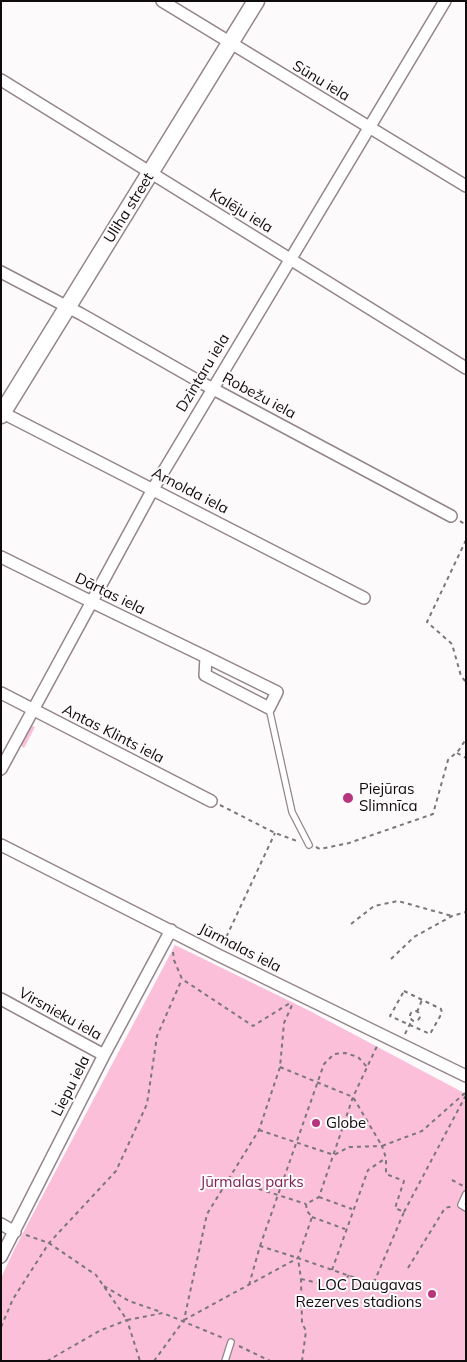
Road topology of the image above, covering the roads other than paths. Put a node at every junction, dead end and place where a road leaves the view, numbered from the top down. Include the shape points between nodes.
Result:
1 (162, 1) edge
2 (256, 1) edge
3 (445, 1) edge
4 (230, 44) junction
5 (1, 80) edge
6 (369, 128) junction
7 (150, 173) junction
8 (466, 186) edge
9 (290, 258) junction
10 (1, 272) edge
11 (67, 308) junction
12 (466, 368) edge
13 (212, 387) junction
14 (2, 413) edge
15 (152, 488) junction
16 (451, 516) dead end
17 (1, 557) edge
18 (364, 598) dead end
19 (92, 602) junction
20 (206, 657) junction
21 (1, 693) edge
22 (269, 708) junction
23 (32, 709) junction
24 (1, 769) edge
25 (212, 801) road end
26 (309, 844) road end
27 (1, 845) edge
28 (171, 930) junction
29 (1, 999) edge
30 (104, 1055) junction
31 (466, 1076) edge
32 (466, 1194) edge
33 (463, 1206) edge
34 (1, 1224) edge
35 (15, 1232) junction
36 (1, 1257) edge
37 (231, 1342) dead end
38 (225, 1361) edge

1 - 4 street, Sūnu iela
2 - 4 main road, Uliha street
3 - 6 street, Dzintaru iela
4 - 6 street, Sūnu iela
4 - 7 main road, Uliha street
5 - 7 street, Kalēju iela
6 - 8 street, Sūnu iela
6 - 9 street, Dzintaru iela
7 - 9 street, Kalēju iela
7 - 11 main road, Uliha street
9 - 12 street, Kalēju iela
9 - 13 street, Dzintaru iela
10 - 11 street, Robežu iela
11 - 13 street, Robežu iela
11 - 14 main road, Uliha street
13 - 15 street, Dzintaru iela
13 - 16 street, Robežu iela
14 - 15 street, Arnolda iela
15 - 18 street, Arnolda iela
15 - 19 street, Dzintaru iela
17 - 19 street, Dārtas iela
19 - 20 street, Dārtas iela
19 - 23 street, Dzintaru iela
20 - 22 street via 205,675
20 - 22 street, Dārtas iela via 277,692
21 - 23 street, Antas Klints iela
22 - 26 lane via 292,812
23 - 24 street, Dzintaru iela
23 - 25 street, Antas Klints iela
27 - 28 street, Jūrmalas iela
28 - 30 street, Liepu iela
28 - 31 street, Jūrmalas iela
29 - 30 street, Virsnieku iela
30 - 35 street, Liepu iela
32 - 33 lane
34 - 35 street
35 - 36 street, Liepu iela
37 - 38 lane

